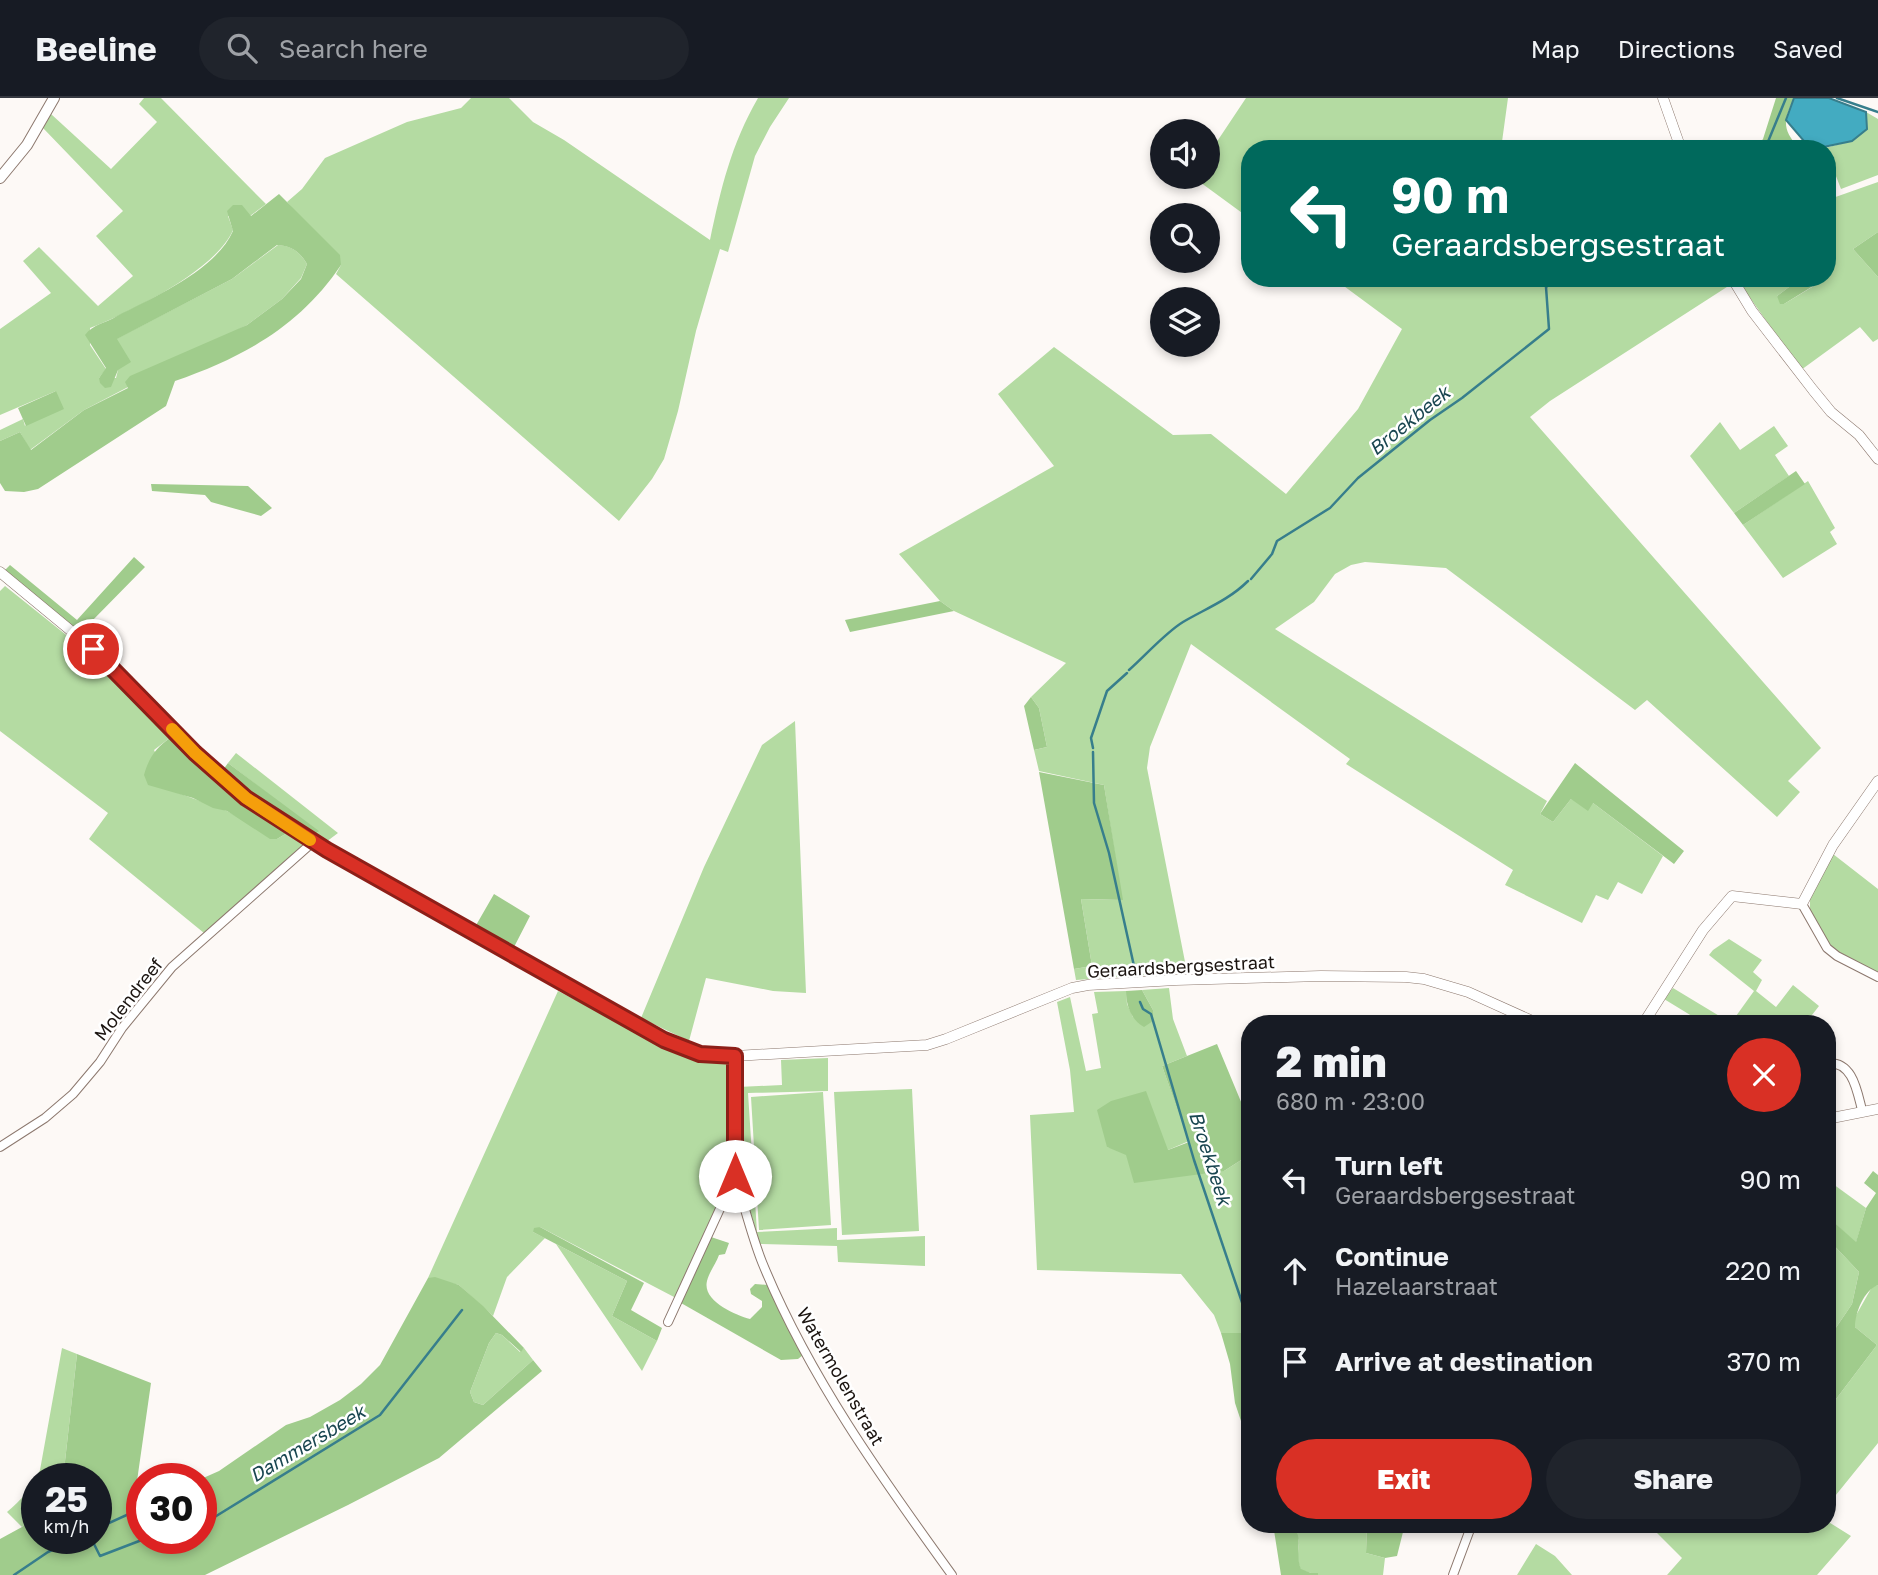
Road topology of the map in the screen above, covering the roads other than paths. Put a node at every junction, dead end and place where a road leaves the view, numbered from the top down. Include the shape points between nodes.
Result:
1 (54, 98) edge
2 (1663, 98) edge
3 (1678, 140) edge
4 (0, 178) edge
5 (1737, 287) edge
6 (1878, 459) edge
7 (0, 572) edge
8 (1878, 781) edge
9 (313, 842) junction
10 (1802, 904) junction
11 (1878, 977) edge
12 (1519, 1015) edge
13 (1649, 1015) edge
14 (735, 1056) junction
15 (1836, 1065) edge
16 (1878, 1109) edge
17 (1862, 1110) junction
18 (1836, 1117) edge
19 (0, 1147) edge
20 (735, 1176) junction
21 (668, 1322) dead end
22 (1469, 1533) edge
23 (952, 1575) edge
24 (1453, 1575) edge

1 - 4 main road via 27,145
2 - 3 street
5 - 6 street via 1813,390
7 - 9 street, Geraardsbergsestraat via 93,649 246,798
8 - 10 street via 1833,845
9 - 14 street, Geraardsbergsestraat via 671,1044 700,1054
9 - 19 street, Molendreef via 172,967 73,1094
10 - 11 street via 1827,948
10 - 13 street via 1732,896 1703,930
12 - 14 street, Geraardsbergsestraat via 1468,992 1387,976 1088,985 927,1045
14 - 20 street
15 - 17 street via 1851,1074
16 - 17 street
17 - 18 street
20 - 21 street
20 - 23 street, Watermolenstraat via 762,1261 811,1363 895,1496
22 - 24 street

